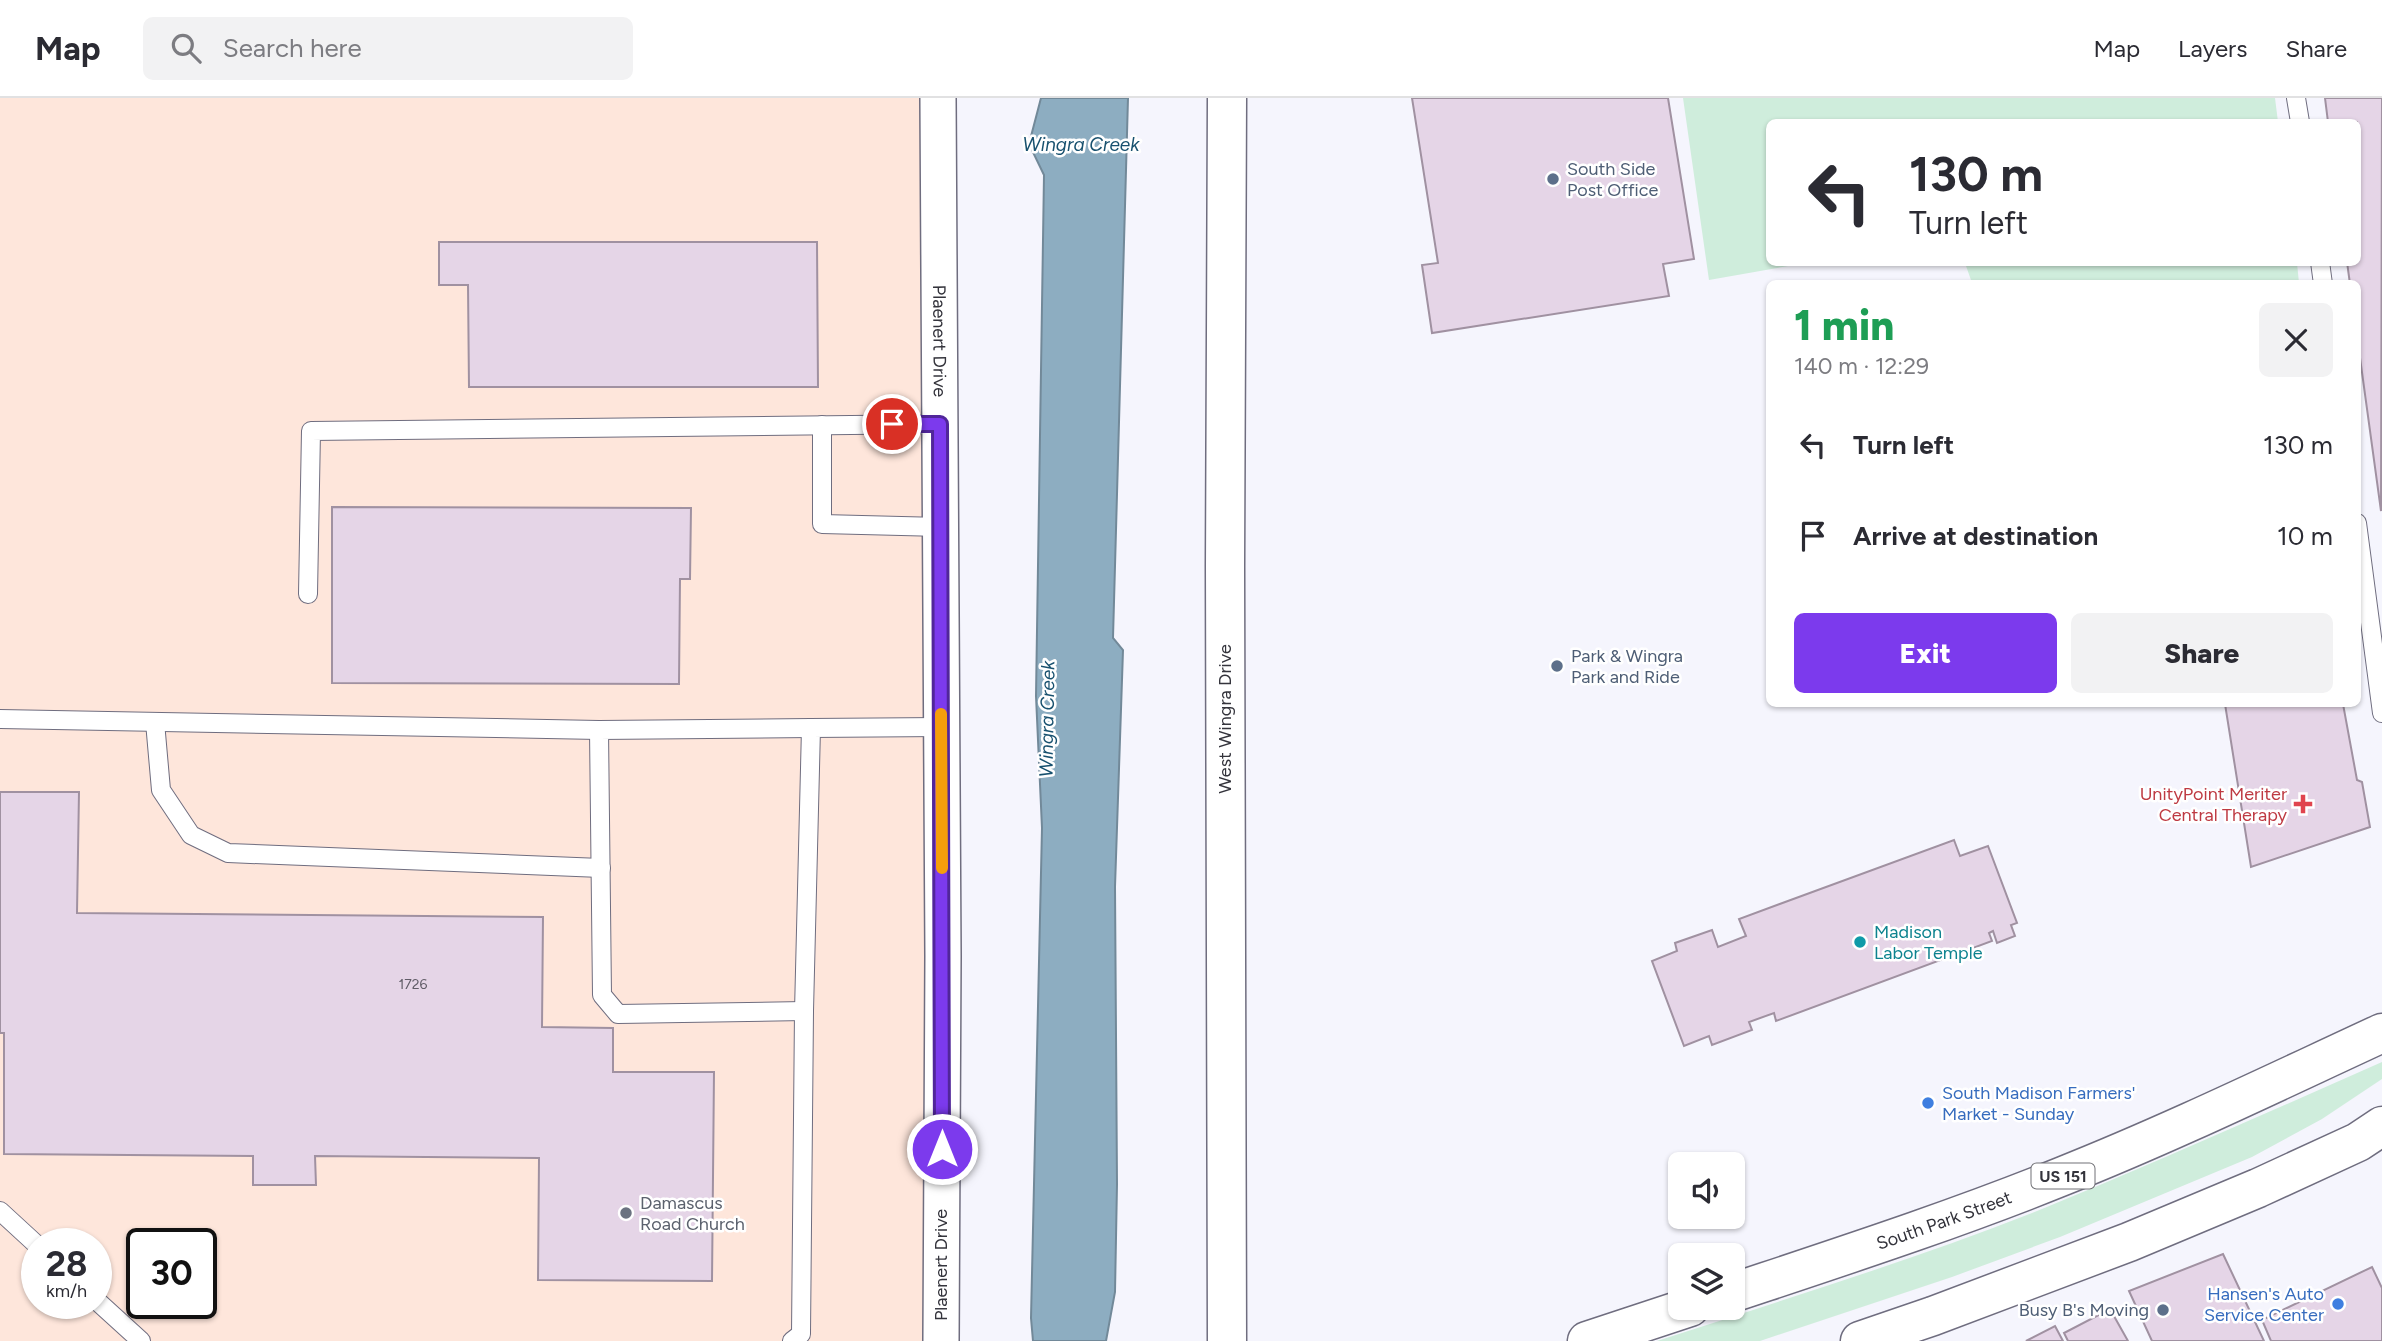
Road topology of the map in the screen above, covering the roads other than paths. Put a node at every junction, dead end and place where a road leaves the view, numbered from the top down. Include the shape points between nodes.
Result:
1 (938, 98) edge
2 (1227, 98) edge
3 (2297, 98) edge
4 (2300, 119) edge
5 (940, 424) junction
6 (822, 425) junction
7 (941, 527) junction
8 (2361, 553) edge
9 (308, 594) dead end
10 (2382, 713) edge
11 (0, 719) edge
12 (155, 722) junction
13 (941, 727) junction
14 (811, 729) junction
15 (599, 730) junction
16 (601, 867) junction
17 (804, 1011) junction
18 (2382, 1033) edge
19 (2382, 1126) edge
20 (0, 1211) edge
21 (21, 1230) edge
22 (1745, 1289) edge
23 (1668, 1314) edge
24 (112, 1315) edge
25 (141, 1341) edge
26 (792, 1341) edge
27 (941, 1341) edge
28 (1227, 1341) edge
29 (1587, 1341) edge
30 (1860, 1341) edge

1 - 5 street, Plaenert Drive
2 - 28 main road, West Wingra Drive
3 - 4 lane
5 - 6 lane
5 - 7 street, Plaenert Drive
6 - 7 lane via 822,524
6 - 9 lane via 311,431
7 - 13 street, Plaenert Drive
8 - 10 lane
11 - 12 lane
12 - 15 lane
12 - 16 lane via 161,790 191,835 228,853
13 - 14 lane
13 - 27 street, Plaenert Drive
14 - 15 lane
14 - 17 lane
15 - 16 lane
16 - 17 lane via 602,995 618,1013
17 - 26 lane via 800,1335
18 - 22 main road, South Park Street / US 151 via 2062,1177
19 - 30 main road via 2358,1142 2206,1210
20 - 21 lane
23 - 29 main road
24 - 25 lane

